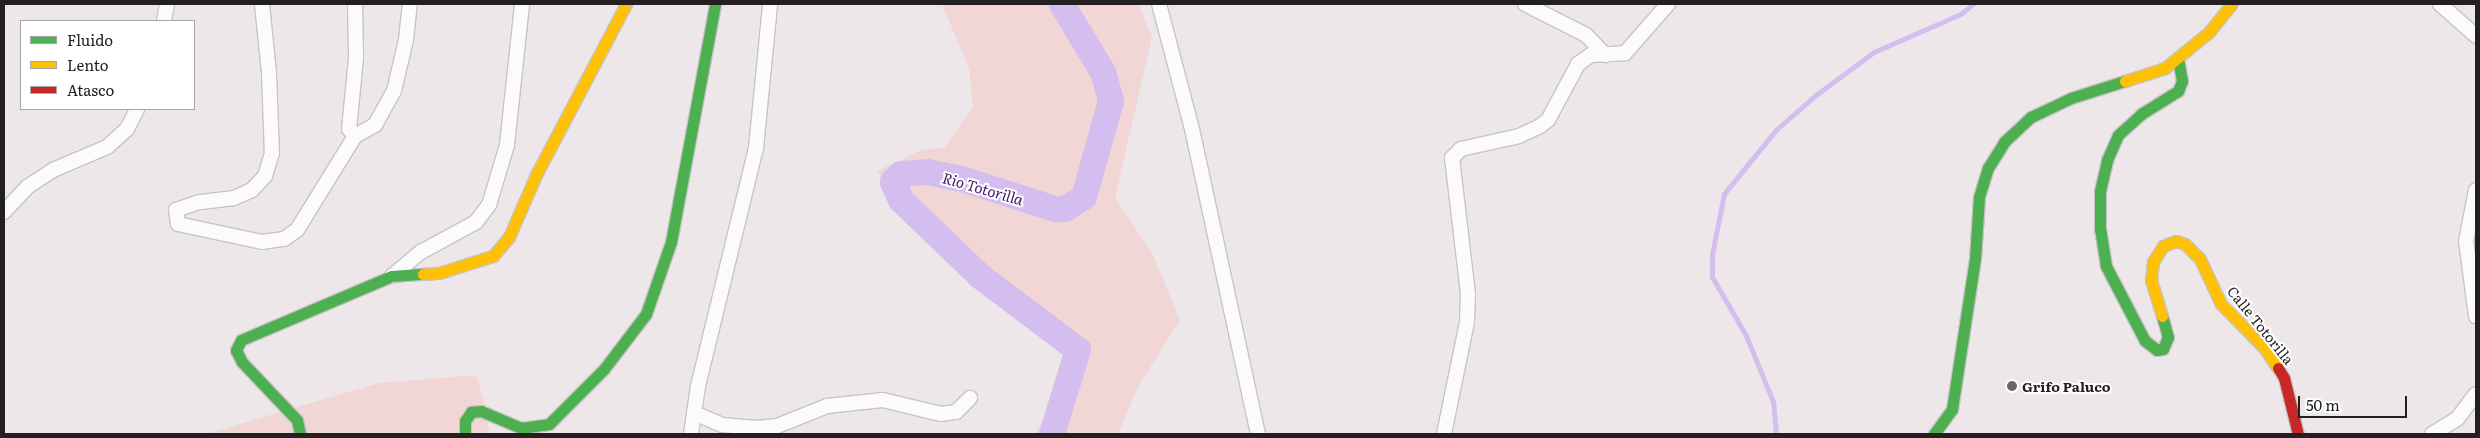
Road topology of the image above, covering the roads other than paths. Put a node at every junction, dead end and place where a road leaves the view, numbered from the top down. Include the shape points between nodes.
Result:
1 (167, 4) edge
2 (262, 4) edge
3 (355, 4) edge
4 (410, 4) edge
5 (522, 4) edge
6 (626, 4) edge
7 (715, 4) edge
8 (770, 4) edge
9 (1159, 4) edge
10 (1525, 4) edge
11 (1668, 4) edge
12 (2232, 4) edge
13 (2440, 4) edge
14 (164, 20) edge
15 (2476, 36) edge
16 (1605, 55) junction
17 (2178, 59) junction
18 (136, 110) edge
19 (355, 136) junction
20 (2476, 190) edge
21 (4, 212) edge
22 (392, 276) junction
23 (2476, 316) edge
24 (2476, 394) edge
25 (970, 398) dead end
26 (694, 413) junction
27 (300, 434) edge
28 (464, 434) edge
29 (691, 434) edge
30 (1258, 434) edge
31 (1444, 434) edge
32 (1934, 434) edge
33 (2298, 434) edge
34 (2432, 434) edge

1 - 14 street
2 - 19 street via 272,153 265,176 252,190 234,198 199,202 176,210 178,224 262,242 284,239 297,230
3 - 19 street via 356,58 349,129
4 - 19 street via 406,40 394,91 376,125
5 - 22 street via 507,145 489,205 476,222 422,252
6 - 22 main road via 537,173 509,237 493,256 439,272
7 - 28 main road via 671,242 646,314 604,369 549,424 521,428 481,411 471,412 465,421
8 - 26 street via 756,148
9 - 30 street via 1192,129
10 - 16 street via 1586,35
11 - 16 street via 1630,49
12 - 17 main road via 2209,32
13 - 15 street
16 - 31 street via 1591,55 1578,64 1548,120 1540,126 1519,136 1461,149 1452,158 1467,285 1467,322
17 - 32 main road via 2166,68 2072,98 2031,117 2004,142 1988,168 1980,197 1975,260 1952,409
17 - 33 main road, Calle Totorilla via 2182,81 2178,91 2141,114 2118,134 2107,160 2100,200 2100,229 2106,266 2146,340 2157,350 2163,349 2168,337 2151,281 2152,262 2163,246 2176,241 2185,244 2200,259 2221,304 2265,349 2284,378
18 - 21 street via 127,129 107,147 40,178
20 - 23 street via 2466,241
22 - 27 main road via 337,296 241,340 236,350 242,362 297,420
24 - 34 street via 2457,419
25 - 26 street via 956,412 941,414 882,400 827,406 777,426 757,428 722,425
26 - 29 street

